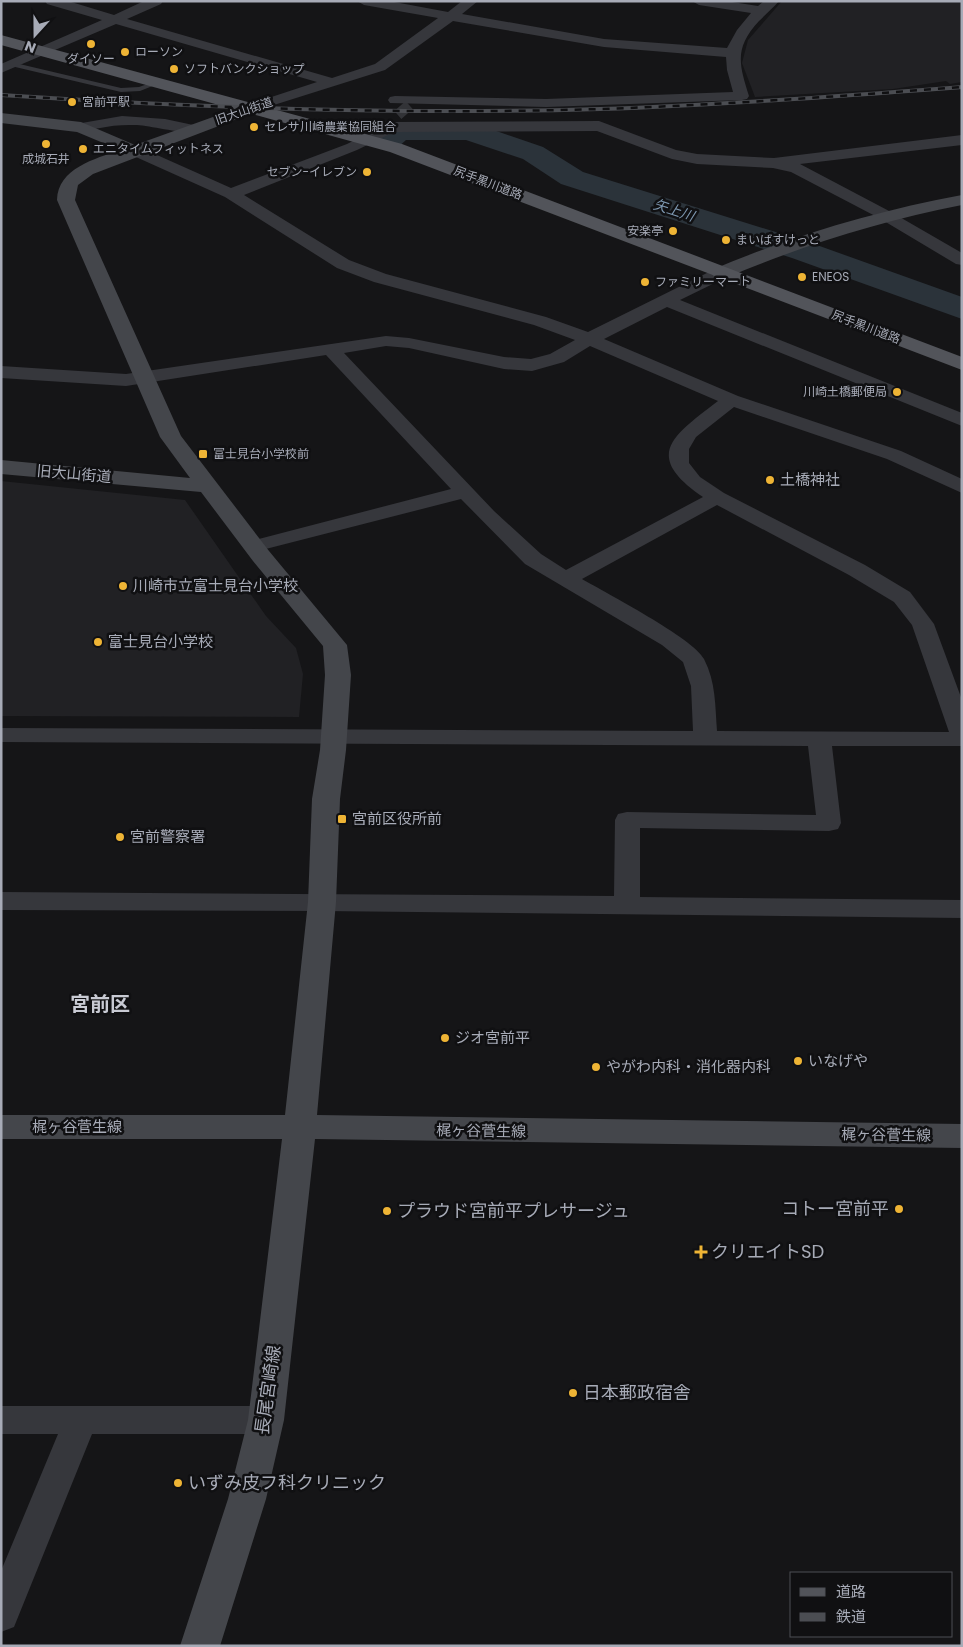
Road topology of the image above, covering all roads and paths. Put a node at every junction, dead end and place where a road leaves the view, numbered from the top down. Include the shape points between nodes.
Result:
1 (52, 1) edge
2 (156, 1) edge
3 (364, 1) edge
4 (472, 1) edge
5 (699, 1) edge
6 (767, 6) edge
7 (450, 16) junction
8 (112, 20) junction
9 (1, 40) edge
10 (43, 52) junction
11 (733, 53) junction
12 (8, 67) edge
13 (331, 82) junction
14 (156, 83) junction
15 (252, 108) junction
16 (1, 118) edge
17 (81, 127) junction
18 (417, 127) junction
19 (193, 129) junction
20 (368, 140) junction
21 (962, 140) edge
22 (133, 150) junction
23 (773, 163) junction
24 (231, 194) junction
25 (962, 200) edge
26 (885, 215) junction
27 (962, 260) edge
28 (721, 272) junction
29 (666, 301) junction
30 (589, 339) junction
31 (332, 351) junction
32 (962, 364) edge
33 (1, 372) edge
34 (144, 377) junction
35 (732, 400) junction
36 (962, 420) edge
37 (1, 467) edge
38 (207, 486) junction
39 (962, 487) edge
40 (465, 492) junction
41 (717, 497) junction
42 (254, 546) junction
43 (567, 578) junction
44 (962, 734) edge
45 (1, 735) edge
46 (334, 736) junction
47 (706, 737) junction
48 (819, 739) junction
49 (962, 739) edge
50 (1, 901) edge
51 (322, 902) junction
52 (627, 905) junction
53 (962, 909) edge
54 (1, 1127) edge
55 (300, 1127) junction
56 (962, 1136) edge
57 (1, 1420) edge
58 (81, 1420) junction
59 (266, 1420) junction
60 (5, 1595) edge
61 (200, 1646) edge

1 - 8 street
2 - 8 street
3 - 7 street
4 - 7 street, 旧大山街道
5 - 6 street
6 - 11 street via 752,19
7 - 11 street via 604,43
7 - 13 street, 旧大山街道 via 380,67 370,78
8 - 10 street
8 - 13 street
9 - 10 main road, 尻手黒川道路
10 - 12 street
10 - 14 main road, 尻手黒川道路
11 - 18 street via 742,96 546,103 397,103
12 - 14 lane via 121,90 140,89
13 - 15 street, 旧大山街道
14 - 15 main road, 尻手黒川道路
15 - 19 street, 旧大山街道
15 - 20 main road, 尻手黒川道路
16 - 17 street
17 - 19 street via 110,120
17 - 22 street
18 - 20 street via 391,127
18 - 23 street via 599,126 672,154 697,159
19 - 22 street, 旧大山街道
20 - 24 street
20 - 28 main road, 尻手黒川道路
21 - 23 street
22 - 24 street
22 - 34 street, 旧大山街道 via 78,174 70,182 66,200
23 - 26 street via 796,168
24 - 30 street via 344,264 380,278 540,321
25 - 26 street
26 - 27 street
26 - 28 street via 780,248
28 - 29 street
28 - 32 main road, 尻手黒川道路
29 - 30 street
29 - 36 street
30 - 31 street via 557,358 532,365 504,363 386,341
30 - 35 street
31 - 34 street
31 - 40 street
33 - 34 street via 126,380
34 - 38 street, 旧大山街道 via 171,437
35 - 39 street via 894,455
35 - 41 street via 689,433 679,449 679,464 693,481
37 - 38 street, 旧大山街道
38 - 42 street, 旧大山街道
40 - 42 street
40 - 43 street via 533,559
41 - 43 street
41 - 44 street via 902,597 923,624
42 - 46 street, 長尾宮崎線 via 335,645 338,675
43 - 47 street via 670,640 693,659 703,686
45 - 46 street
46 - 47 street
46 - 51 street, 長尾宮崎線 via 326,799
47 - 48 street
48 - 49 street
48 - 52 street via 829,823 627,820
50 - 51 street
51 - 52 street
51 - 55 street, 長尾宮崎線
52 - 53 street
54 - 55 street, 梶ヶ谷菅生線
55 - 56 street, 梶ヶ谷菅生線
55 - 59 street, 長尾宮崎線
57 - 58 street
58 - 59 street
58 - 60 street
59 - 61 street, 長尾宮崎線 via 247,1499

